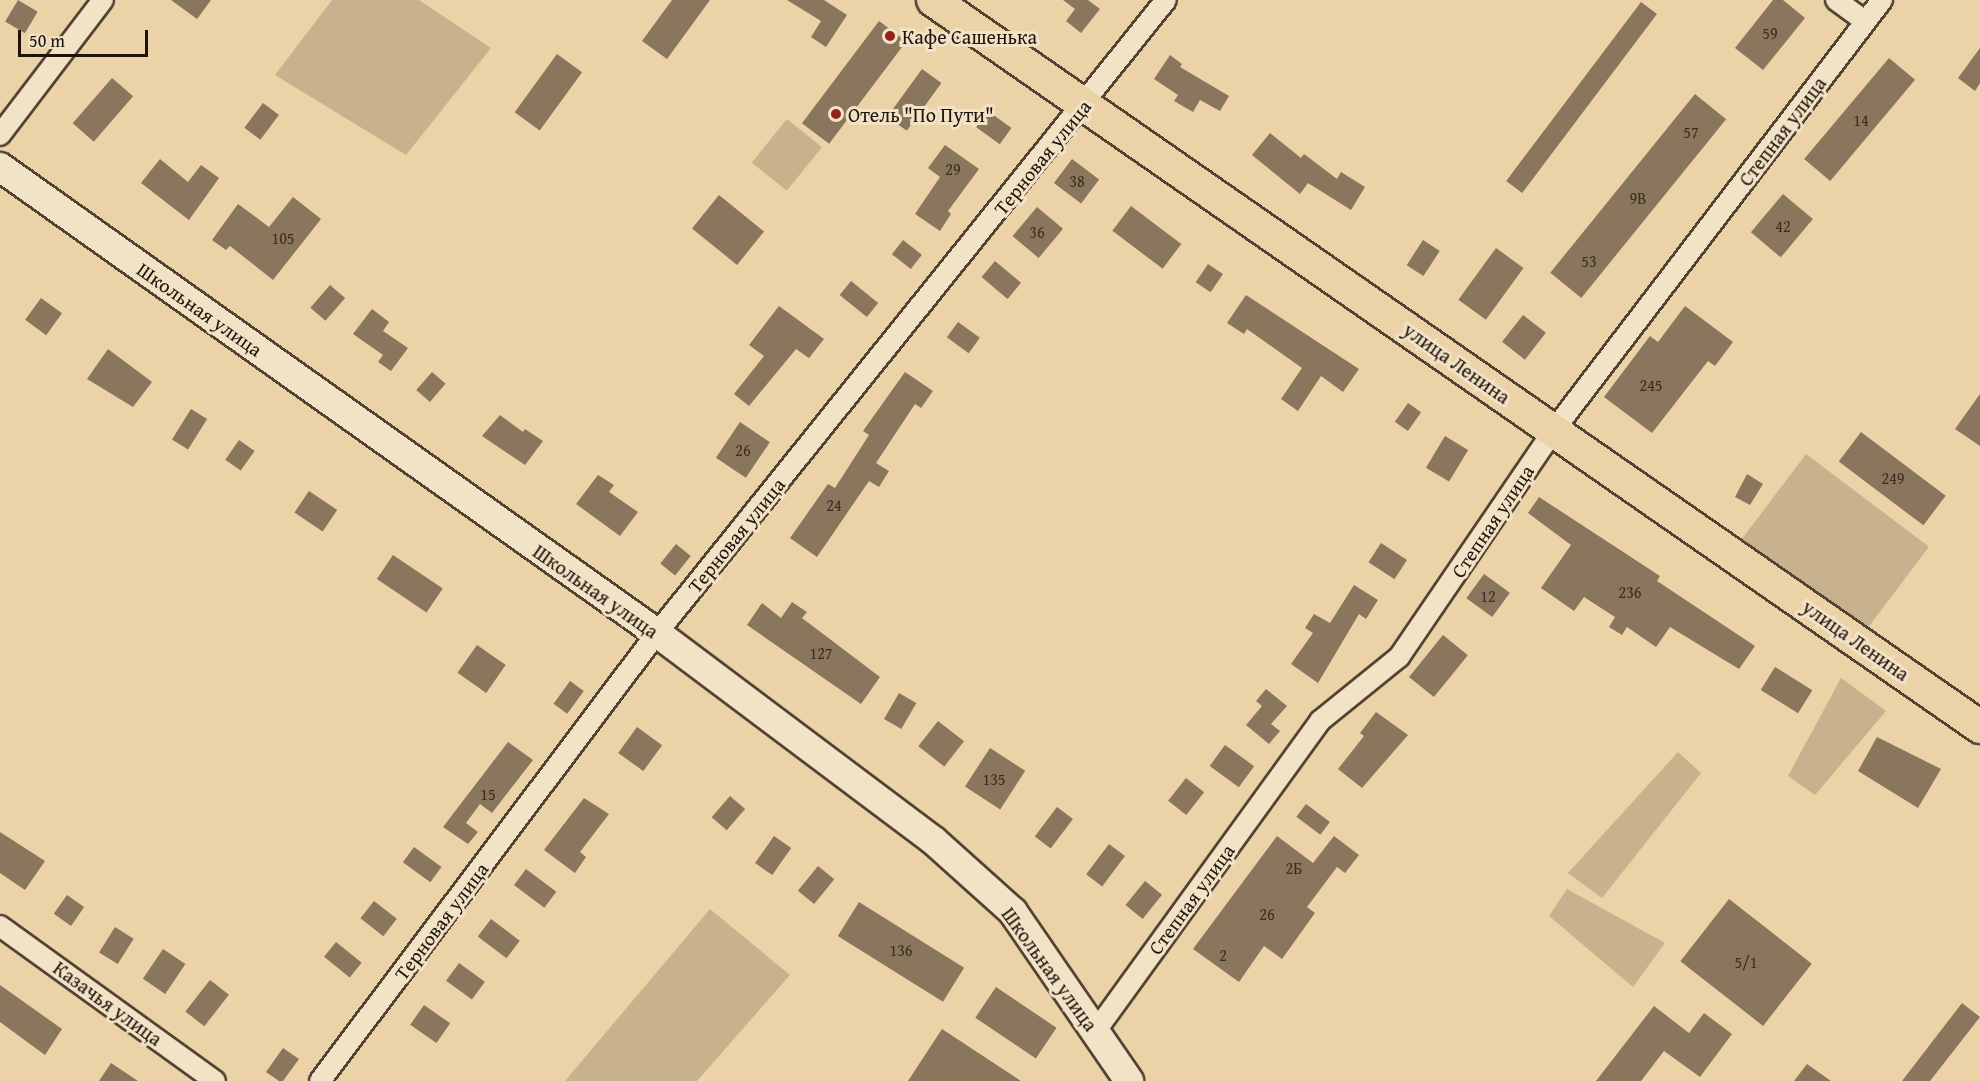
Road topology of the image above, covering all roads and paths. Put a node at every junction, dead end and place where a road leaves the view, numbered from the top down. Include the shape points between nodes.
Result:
1 (103, 0) edge
2 (933, 0) edge
3 (1166, 0) edge
4 (1836, 0) edge
5 (1881, 0) edge
6 (1865, 21) junction
7 (1083, 106) junction
8 (0, 135) edge
9 (0, 166) edge
10 (1554, 430) junction
11 (657, 633) junction
12 (1980, 727) edge
13 (0, 926) edge
14 (1095, 1032) junction
15 (1124, 1079) edge
16 (215, 1081) edge
17 (320, 1081) edge

1 - 8 street
2 - 7 main road, улица Ленина
3 - 7 street, Терновая улица
4 - 6 street
5 - 6 street, Степная улица
6 - 10 street, Степная улица
7 - 10 main road, улица Ленина
7 - 11 street, Терновая улица
9 - 11 street, Школьная улица
10 - 12 main road, улица Ленина
10 - 14 street, Степная улица via 1399,657 1320,721
11 - 14 street, Школьная улица via 934,841 1004,904
11 - 17 street, Терновая улица
13 - 16 street, Казачья улица
14 - 15 street, Школьная улица

